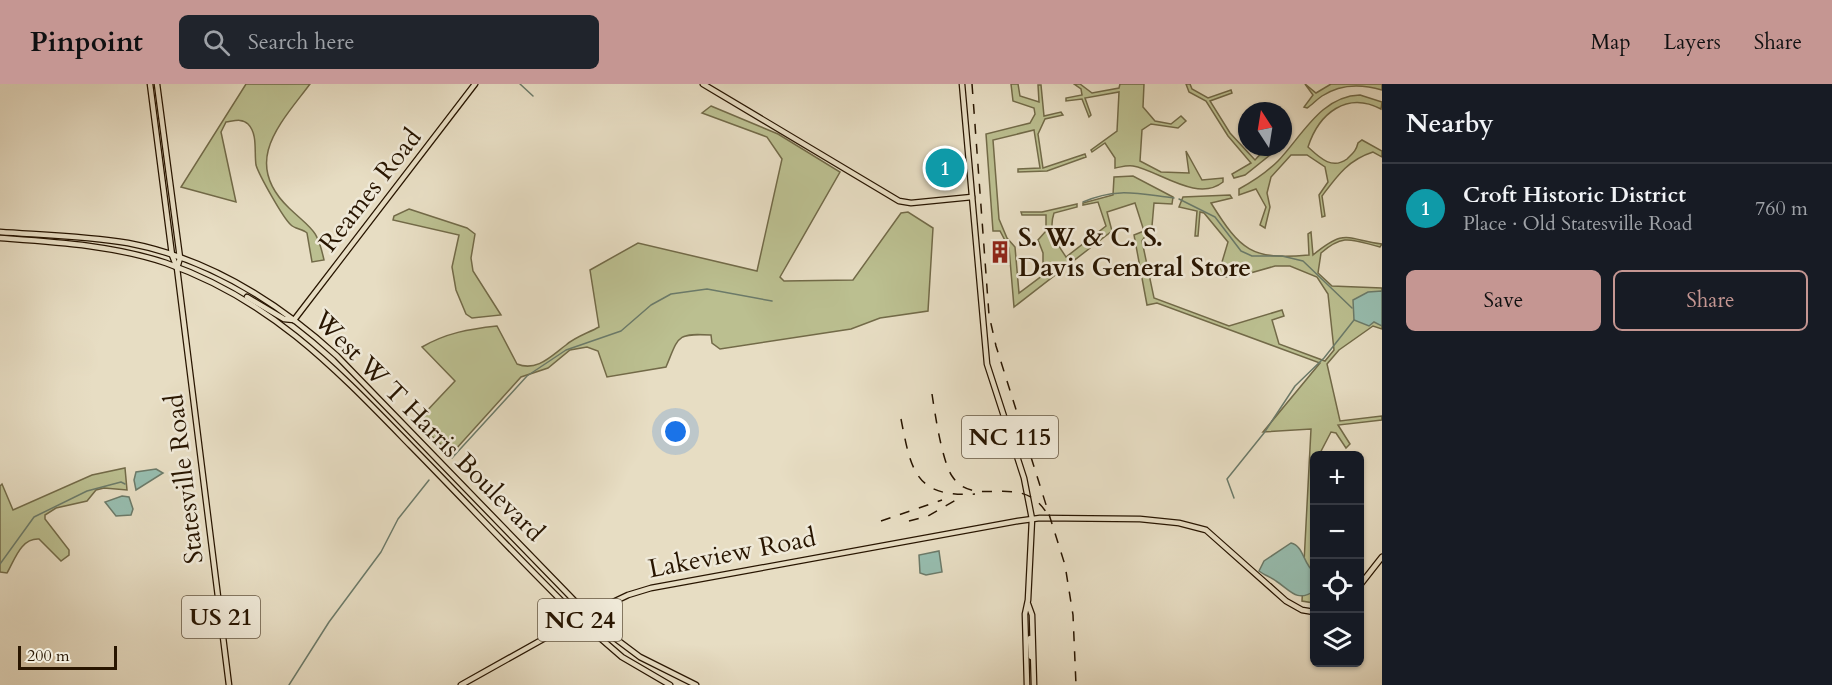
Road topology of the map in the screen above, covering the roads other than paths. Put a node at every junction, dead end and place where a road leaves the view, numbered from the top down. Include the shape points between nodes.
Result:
1 (150, 84) edge
2 (157, 84) edge
3 (475, 84) edge
4 (703, 84) edge
5 (962, 84) edge
6 (152, 100) junction
7 (153, 107) junction
8 (160, 115) junction
9 (162, 128) junction
10 (972, 197) junction
11 (0, 232) edge
12 (0, 238) edge
13 (172, 255) junction
14 (180, 258) junction
15 (177, 268) junction
16 (227, 289) junction
17 (294, 320) junction
18 (1032, 519) junction
19 (1382, 557) edge
20 (1364, 579) edge
21 (1027, 607) junction
22 (1310, 611) edge
23 (588, 614) junction
24 (579, 619) junction
25 (1034, 674) junction
26 (229, 685) edge
27 (461, 685) edge
28 (670, 685) edge
29 (696, 685) edge
30 (1027, 685) edge
31 (1034, 685) edge

1 - 6 main road, Statesville Road / US 21
2 - 8 main road, Statesville Road / US 21
3 - 17 main road, Reames Road
4 - 10 main road via 899,201
5 - 10 main road, NC 115
6 - 7 main road, Statesville Road / US 21
6 - 8 main road
7 - 9 main road
7 - 13 main road, Statesville Road / US 21
8 - 9 main road, Statesville Road / US 21
9 - 14 main road, Statesville Road / US 21
10 - 18 main road, NC 115 via 987,364 1024,478
11 - 13 main road, West W T Harris Boulevard / NC 24 via 115,241
12 - 15 main road, West W T Harris Boulevard / NC 24 via 101,247
13 - 14 main road, West W T Harris Boulevard / NC 24
13 - 15 main road, Statesville Road / US 21
14 - 15 main road, Statesville Road / US 21
14 - 17 main road, West W T Harris Boulevard / NC 24 via 243,287
15 - 16 main road, West W T Harris Boulevard / NC 24
15 - 26 main road, Statesville Road / US 21
16 - 17 main road via 286,320
16 - 24 main road, West W T Harris Boulevard / NC 24 via 281,322 325,359
17 - 23 main road, West W T Harris Boulevard / NC 24 via 346,365
18 - 21 main road, NC 115
18 - 22 main road, Lakeview Road via 1140,519 1200,528 1216,536 1292,605
18 - 23 main road, Lakeview Road via 651,588 627,594
19 - 20 main road
21 - 25 main road
21 - 25 main road, NC 115 via 1032,615
21 - 30 main road, NC 115
23 - 24 main road, Lakeview Road
23 - 29 main road, West W T Harris Boulevard / NC 24 via 640,657
24 - 27 main road, Lakeview Road
24 - 28 main road, West W T Harris Boulevard / NC 24 via 622,657
25 - 31 main road, NC 115

